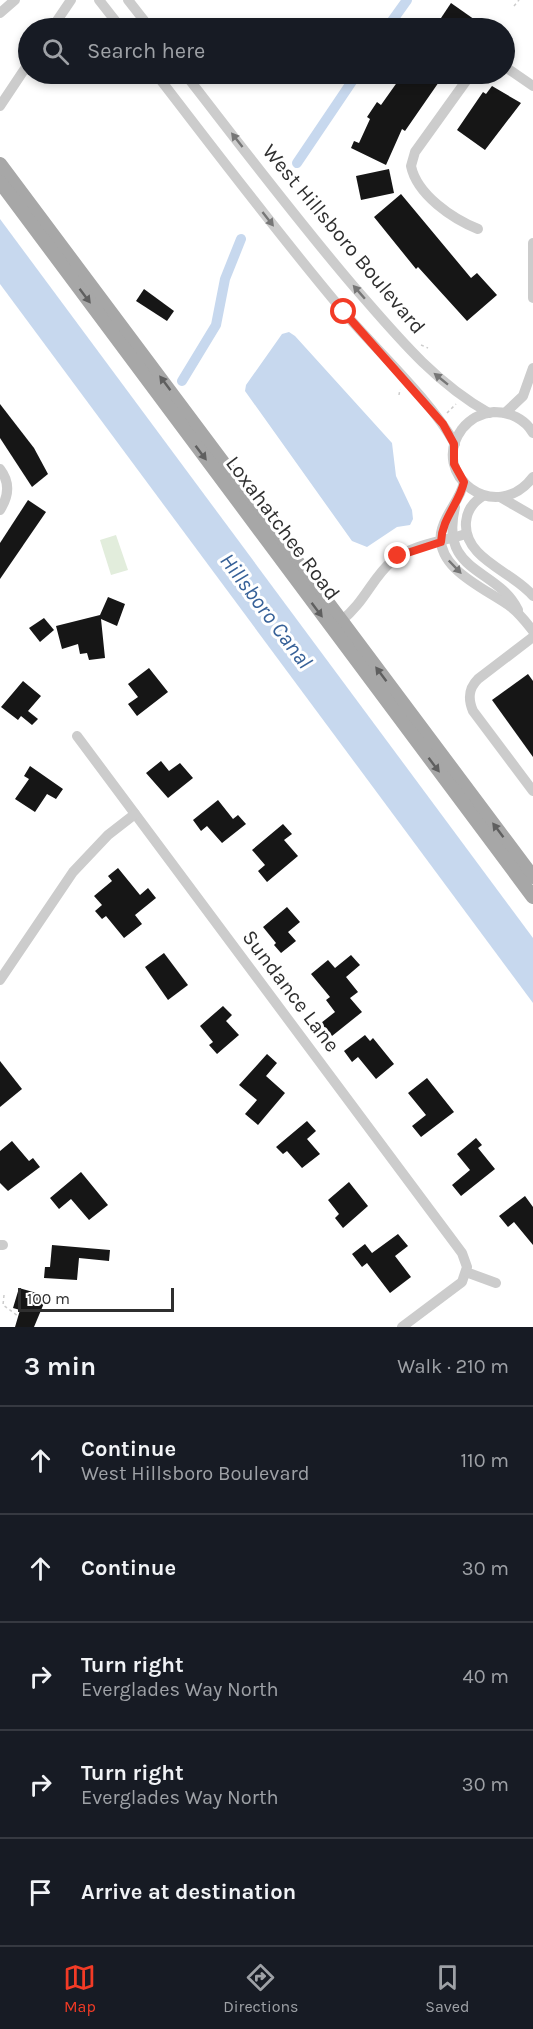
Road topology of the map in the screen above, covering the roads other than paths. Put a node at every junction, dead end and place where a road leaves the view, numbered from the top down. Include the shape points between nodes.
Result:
1 (15, 0) edge
2 (71, 0) edge
3 (99, 0) edge
4 (128, 0) edge
5 (0, 14) edge
6 (59, 18) edge
7 (113, 18) edge
8 (142, 18) edge
9 (515, 74) edge
10 (18, 79) edge
11 (164, 84) edge
12 (193, 84) edge
13 (464, 84) edge
14 (533, 86) edge
15 (0, 106) edge
16 (0, 164) edge
17 (0, 182) edge
18 (478, 229) dead end
19 (533, 243) edge
20 (533, 289) edge
21 (533, 298) edge
22 (533, 368) edge
23 (489, 413) junction
24 (505, 413) junction
25 (533, 433) edge
26 (454, 444) junction
27 (0, 469) edge
28 (533, 477) edge
29 (464, 482) junction
30 (483, 496) junction
31 (500, 497) junction
32 (455, 504) junction
33 (0, 510) edge
34 (533, 516) edge
35 (466, 534) junction
36 (454, 538) junction
37 (441, 542) junction
38 (509, 575) junction
39 (498, 592) junction
40 (533, 596) edge
41 (341, 621) junction
42 (533, 631) edge
43 (533, 638) edge
44 (77, 736) dead end
45 (533, 791) edge
46 (135, 814) junction
47 (533, 877) edge
48 (533, 897) edge
49 (0, 980) edge
50 (466, 1272) junction
51 (496, 1282) dead end
52 (402, 1327) edge

1 - 5 street
2 - 6 street
3 - 7 street
4 - 8 street
9 - 14 street
10 - 15 street
11 -> 26 street, West Hillsboro Boulevard via 285,241 439,419
23 -> 12 street, West Hillsboro Boulevard via 442,380 403,343 315,241
13 - 18 street via 415,152 411,166 417,180 445,212
41 -> 16 main road, Loxahatchee Road
17 -> 48 main road, Loxahatchee Road
19 - 20 street
20 - 21 street
22 - 24 street via 523,396
23 - 24 street
23 - 26 street via 465,426
24 - 25 street via 522,420
26 - 29 street via 454,464
27 - 33 street via 6,476 8,491
28 - 31 street via 516,493
29 - 30 street
29 - 32 street
30 - 31 street
30 - 35 street via 468,512
31 - 34 street
32 - 36 street
32 - 37 street via 444,522
35 - 36 street
35 - 38 street via 479,554
36 - 37 street
36 - 39 street via 468,565
37 -> 39 street via 455,569
37 - 41 street via 394,559 362,602
38 - 39 street
38 - 40 street
39 - 42 street
47 -> 41 main road, Loxahatchee Road
43 - 45 street via 478,679 469,696 473,711
44 - 46 street, Sundance Lane
46 - 49 street via 108,835 73,872
46 - 50 street, Sundance Lane via 462,1253
50 - 51 street
50 - 52 street via 462,1282

